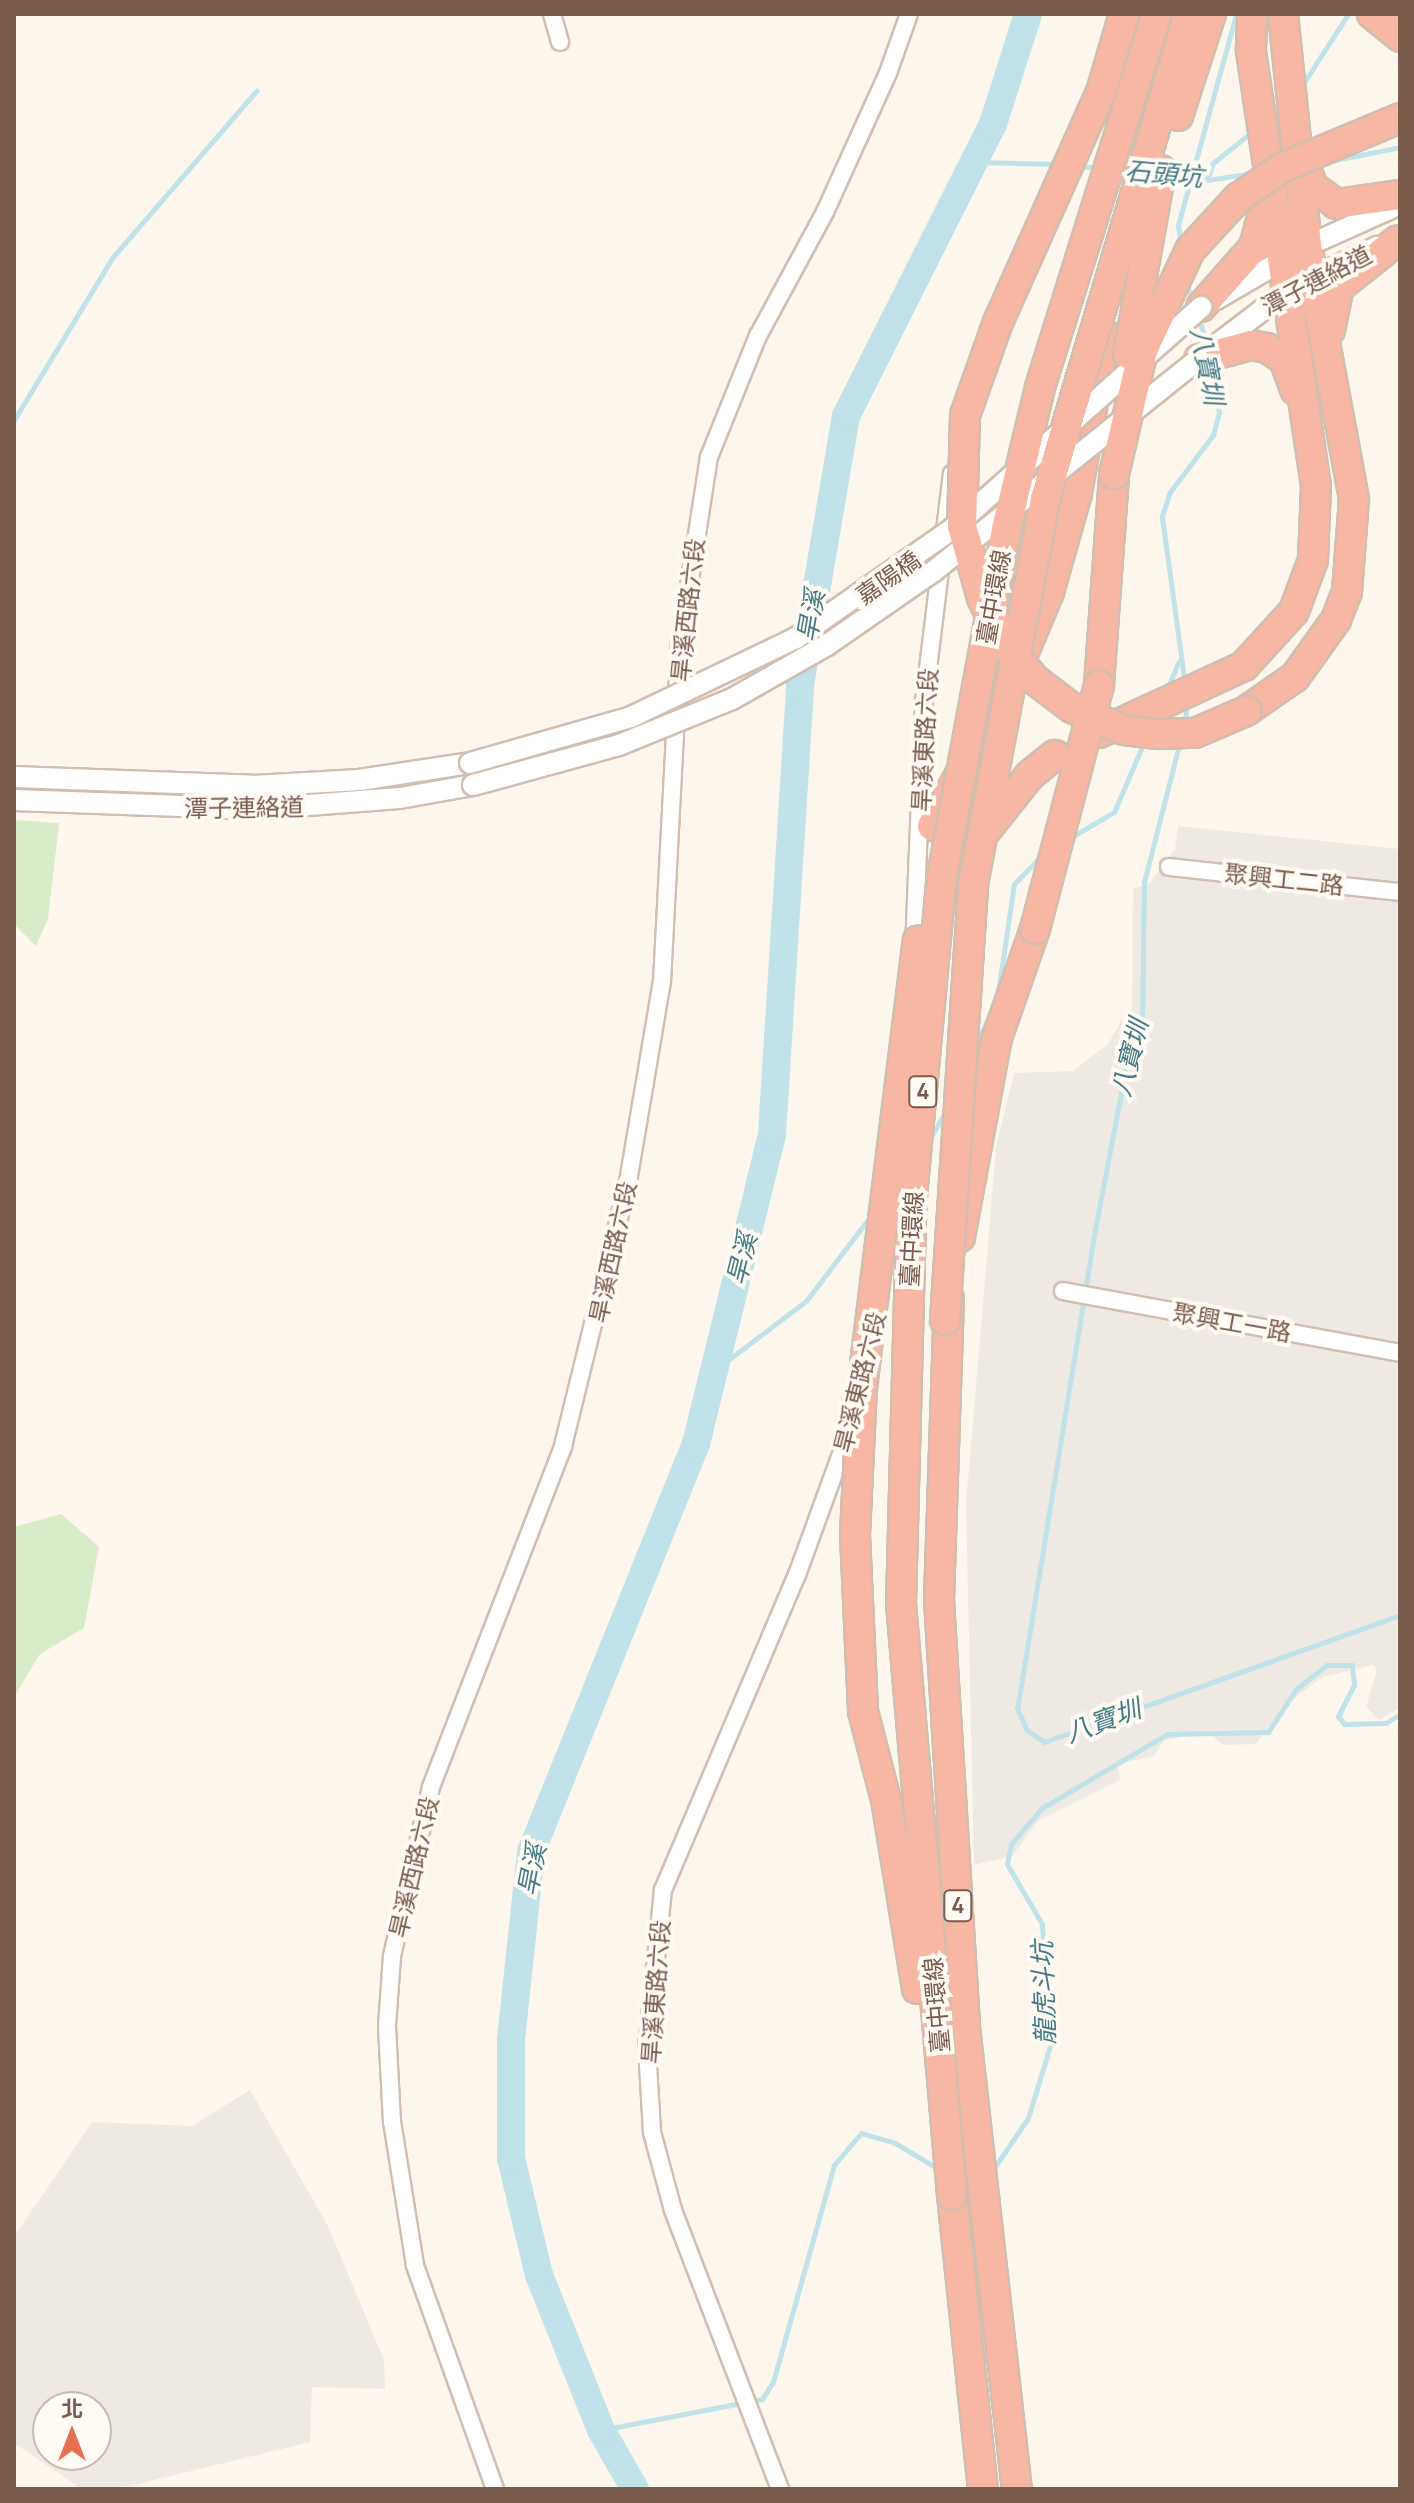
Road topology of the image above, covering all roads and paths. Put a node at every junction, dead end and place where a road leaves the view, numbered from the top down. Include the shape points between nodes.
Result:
1 (552, 14) edge
2 (909, 14) edge
3 (1123, 14) edge
4 (1157, 14) edge
5 (1189, 14) edge
6 (1196, 14) edge
7 (1211, 14) edge
8 (1252, 14) edge
9 (1283, 14) edge
10 (1372, 14) edge
11 (1400, 37) edge
12 (560, 42) dead end
13 (1400, 118) edge
14 (1292, 124) junction
15 (1271, 177) junction
16 (1400, 195) edge
17 (1400, 204) edge
18 (1399, 239) edge
19 (1296, 252) junction
20 (1301, 283) junction
21 (1201, 307) junction
22 (1199, 359) junction
23 (1330, 367) junction
24 (1303, 407) junction
25 (1114, 474) junction
26 (470, 763) joint
27 (14, 777) edge
28 (473, 785) joint
29 (14, 800) edge
30 (1169, 867) dead end
31 (1400, 892) edge
32 (906, 1052) junction
33 (1063, 1291) dead end
34 (945, 1320) junction
35 (1400, 1353) edge
36 (952, 2195) junction
37 (495, 2489) edge
38 (780, 2489) edge
39 (983, 2489) edge
40 (1017, 2489) edge

1 - 12 street
2 - 37 street, 旱溪西路六段 via 882,87 758,336 709,457 680,644 662,982 628,1182 563,1446 431,1787 392,1956 387,2026 392,2122 409,2236 435,2329
3 - 23 highway, bridge via 1101,92 998,322 965,415 962,526 982,598 1006,645 1035,680 1072,708 1124,730 1158,734 1195,733 1246,711 1295,677 1318,650 1347,592 1354,499
3 - 38 street, 旱溪東路六段 via 1098,96 1003,304 960,425 924,701 904,1142 853,1419 797,1575 663,1890 647,2047 652,2132 673,2210
4 - 36 highway, 臺中環線 / 4, bridge via 1040,387 1006,529 942,876 912,1197 901,1604
5 - 34 highway, 臺中環線 / 4, bridge via 1045,499 973,885 948,1198
6 - 32 highway, bridge via 1114,293 1077,493 1049,592 1015,673 932,826
7 - 25 highway, bridge via 1154,191
8 - 15 highway via 1251,49
9 - 14 highway
10 - 11 highway
13 - 25 highway, bridge via 1283,167 1238,198 1190,250 1143,350
14 - 16 highway via 1310,181 1327,200 1354,205
14 - 19 highway
15 - 19 highway
15 - 21 highway via 1254,247
17 - 19 street, 潭子連絡道
18 - 20 street, 潭子連絡道
18 - 23 highway via 1334,296
19 - 20 highway
19 - 21 street, 潭子連絡道
20 - 22 street, 潭子連絡道
20 - 23 highway
20 - 24 highway
21 - 26 street, 嘉陽橋, bridge via 952,529 796,638 631,717
22 - 24 highway via 1251,345 1267,348 1288,366
22 - 28 street, 嘉陽橋, bridge via 934,571 814,653 732,699 619,745
24 - 32 highway, bridge via 1318,534 1305,591 1282,629 1226,677 1055,755 989,826
25 - 34 highway, bridge via 1099,685 1035,929 997,1038
26 - 27 street, 潭子連絡道 via 359,780 254,786
28 - 29 street, 潭子連絡道 via 400,798 256,809
30 - 31 street, 聚興工二路
32 - 36 highway, bridge via 862,1388 856,1602 863,1711 886,1800
33 - 35 street, 聚興工一路
34 - 40 highway, 臺中環線 / 4 via 939,1600 963,1995
36 - 39 highway, 臺中環線 / 4

